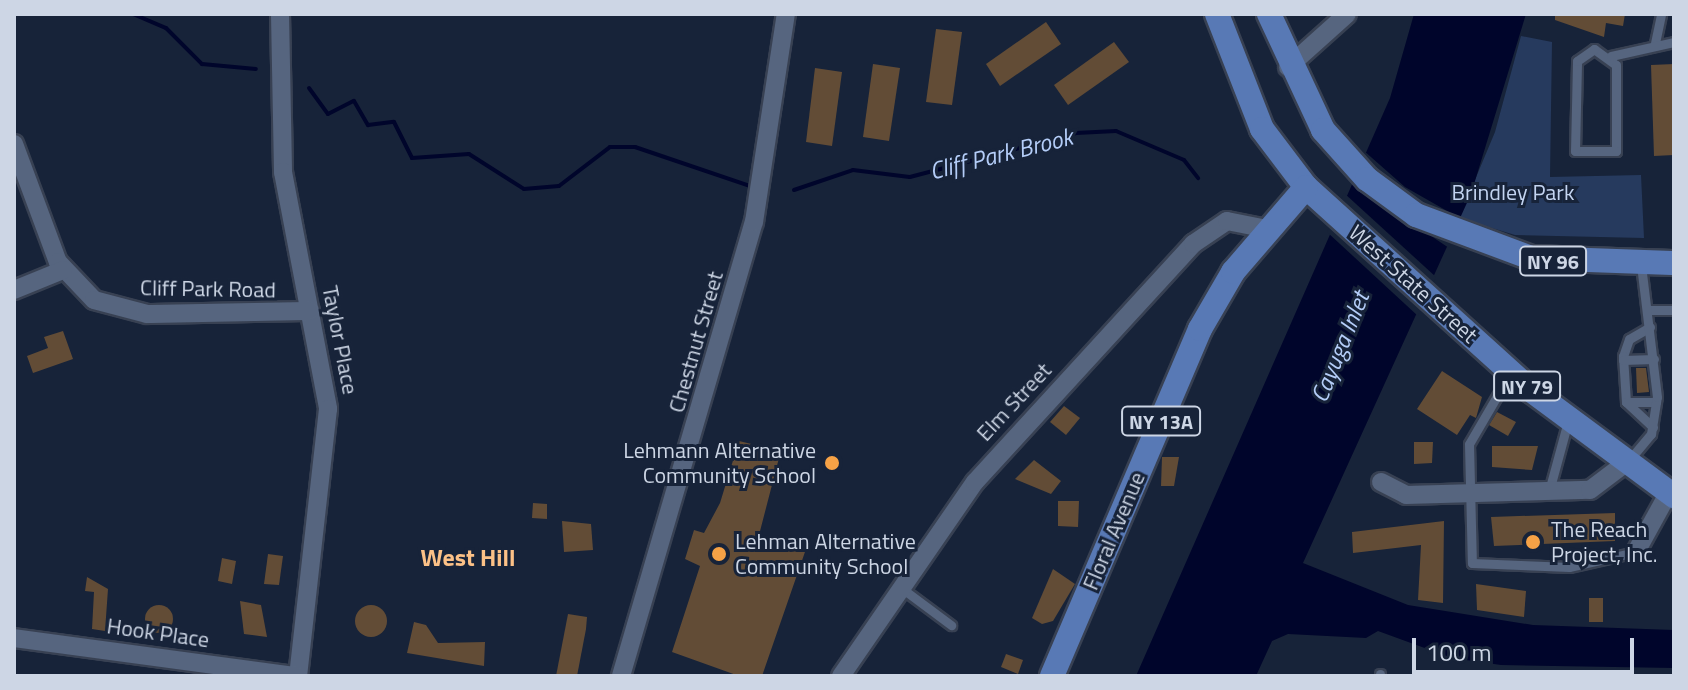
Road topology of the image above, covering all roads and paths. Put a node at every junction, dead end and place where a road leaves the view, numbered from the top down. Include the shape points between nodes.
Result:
1 (280, 14) edge
2 (786, 14) edge
3 (1217, 14) edge
4 (1269, 14) edge
5 (1347, 14) edge
6 (1661, 14) edge
7 (1674, 42) edge
8 (1655, 43) junction
9 (1611, 56) junction
10 (1288, 67) junction
11 (14, 144) edge
12 (1306, 187) junction
13 (1267, 229) junction
14 (1674, 263) edge
15 (1641, 264) junction
16 (63, 270) junction
17 (14, 290) edge
18 (1647, 310) junction
19 (1674, 310) edge
20 (310, 311) junction
21 (1650, 327) junction
22 (1623, 360) junction
23 (1646, 363) junction
24 (1511, 372) junction
25 (1647, 398) junction
26 (1626, 402) junction
27 (1568, 418) junction
28 (1653, 427) junction
29 (1627, 462) junction
30 (1381, 482) dead end
31 (1549, 491) junction
32 (1671, 494) edge
33 (1471, 495) junction
34 (1636, 552) joint
35 (897, 585) junction
36 (951, 625) dead end
37 (14, 638) edge
38 (297, 676) edge
39 (621, 676) edge
40 (841, 676) edge
41 (1052, 676) edge

1 - 20 street, Taylor Place via 279,135
2 - 39 street, Chestnut Street via 750,236
3 - 12 main road, NY 79 via 1262,129
4 - 10 main road, NY 96
5 - 10 street
6 - 8 lane
7 - 8 lane
8 - 9 lane
9 - 9 lane via 1594,49 1577,61 1575,151 1616,151
10 - 15 main road, NY 96 via 1337,148 1390,199 1467,240 1567,263
11 - 16 street, Cliff Park Road
12 - 13 main road, Floral Avenue / NY 13A
12 - 24 main road, West State Street / NY 79
13 - 35 street, Elm Street via 1235,219 1201,236 993,461
13 - 41 main road, Floral Avenue / NY 13A via 1200,329
14 - 15 main road, NY 96
15 - 18 lane
16 - 17 street
16 - 20 street, Cliff Park Road via 94,300 135,313
18 - 19 lane
18 - 21 lane
20 - 38 street, Taylor Place via 328,438
21 - 22 lane via 1629,339
21 - 23 lane
22 - 23 lane
22 - 26 lane
23 - 25 lane
24 - 27 main road, West State Street / NY 79
24 - 33 lane via 1469,444
25 - 26 lane
25 - 28 lane
26 - 28 lane
27 - 29 main road, West State Street / NY 79
27 - 31 lane
28 - 29 lane
29 - 31 street via 1596,489
29 - 32 main road, West State Street / NY 79
30 - 33 street via 1406,495
31 - 33 street
32 - 34 street
33 - 34 lane via 1472,563 1569,567
35 - 36 lane
35 - 40 street, Elm Street
37 - 38 street, Hook Place

